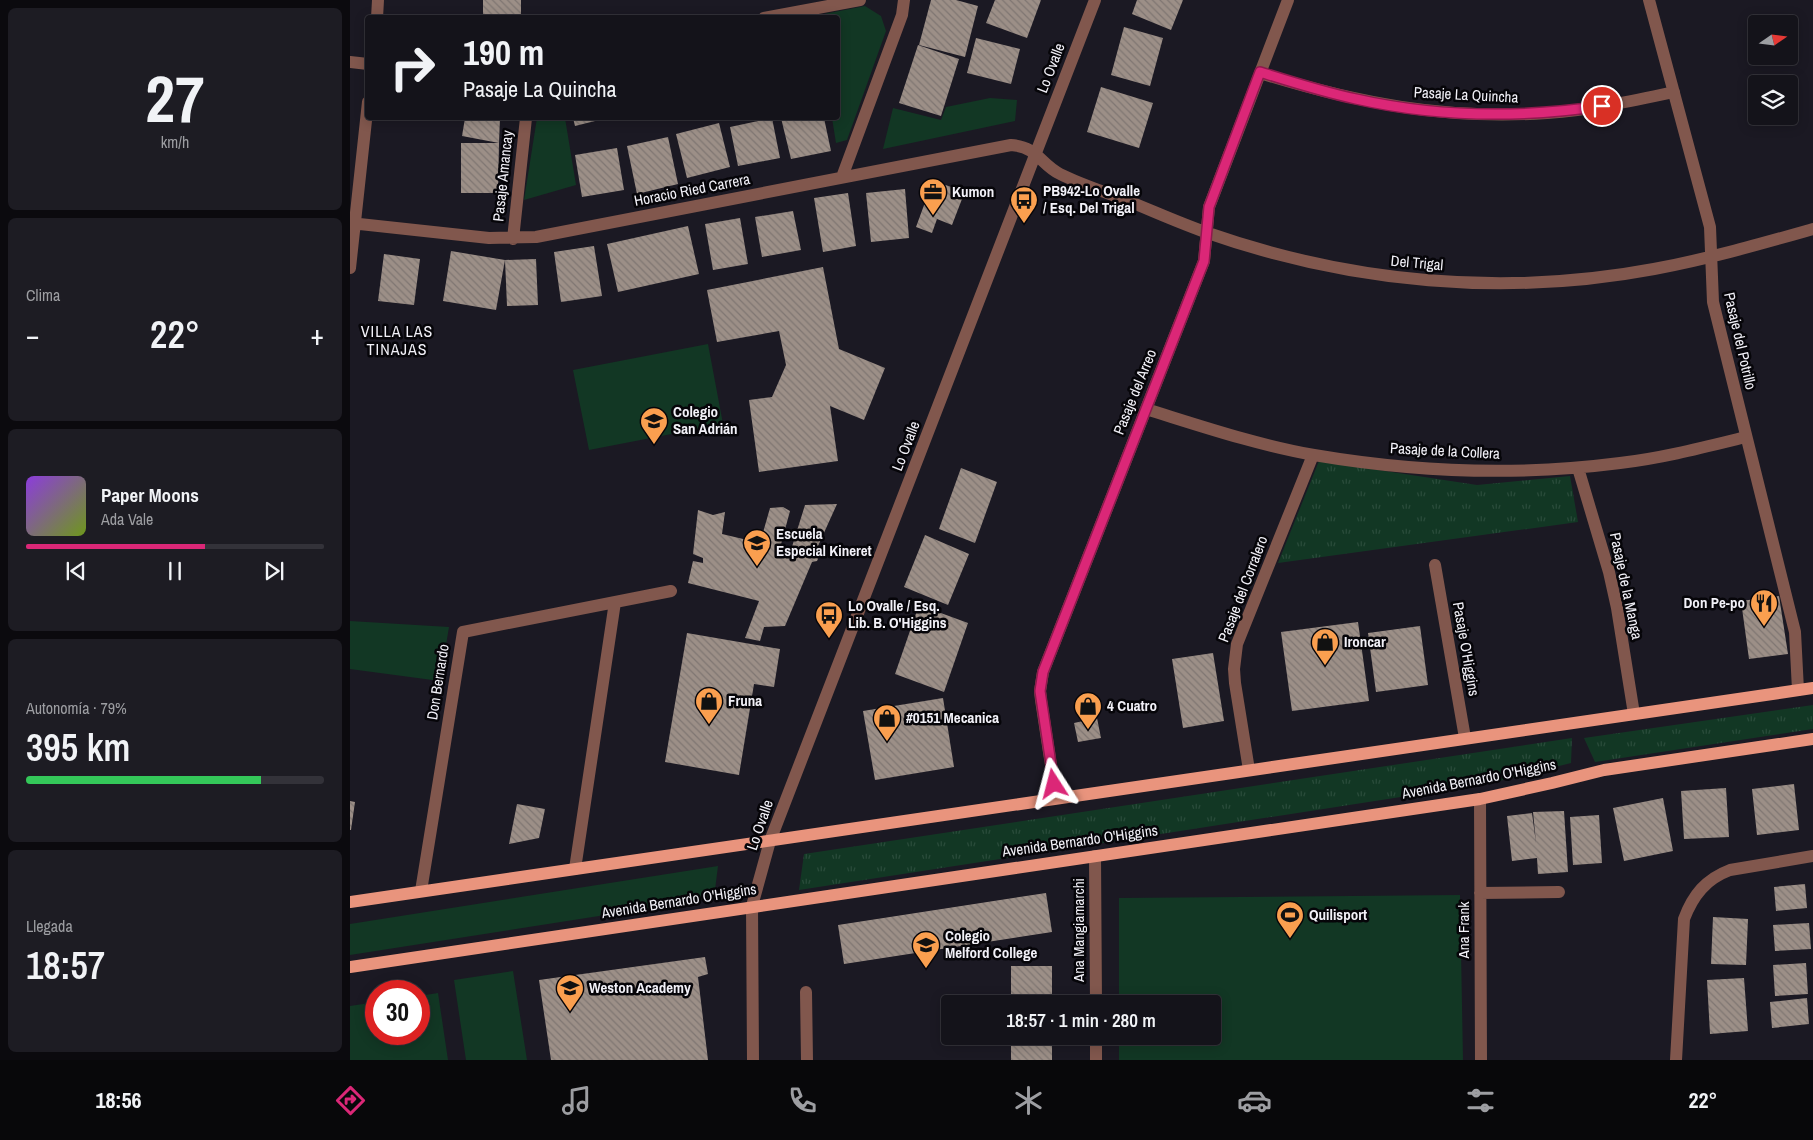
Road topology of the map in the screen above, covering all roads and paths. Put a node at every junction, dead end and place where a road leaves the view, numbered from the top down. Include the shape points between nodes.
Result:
1 (378, 0) edge
2 (860, 0) edge
3 (904, 0) edge
4 (1095, 0) edge
5 (1288, 0) edge
6 (1649, 0) edge
7 (377, 15) edge
8 (780, 15) edge
9 (350, 62) edge
10 (365, 64) edge
11 (1260, 72) junction
12 (1674, 92) junction
13 (366, 120) edge
14 (526, 120) edge
15 (1036, 154) junction
16 (842, 177) junction
17 (352, 223) edge
18 (1813, 229) edge
19 (1206, 233) junction
20 (513, 239) junction
21 (1710, 257) junction
22 (350, 268) edge
23 (1146, 409) junction
24 (1746, 437) junction
25 (1313, 455) junction
26 (1578, 468) junction
27 (1435, 565) dead end
28 (671, 591) dead end
29 (615, 602) junction
30 (1813, 688) edge
31 (1798, 690) junction
32 (1634, 714) junction
33 (1464, 738) junction
34 (1813, 739) edge
35 (1249, 770) junction
36 (1056, 798) junction
37 (1480, 799) junction
38 (770, 841) junction
39 (1095, 856) junction
40 (1813, 856) edge
41 (575, 869) junction
42 (421, 891) junction
43 (1559, 892) dead end
44 (1480, 893) junction
45 (350, 902) edge
46 (752, 906) junction
47 (350, 967) edge
48 (806, 992) dead end
49 (1096, 995) edge
50 (1096, 1045) edge
51 (753, 1060) edge
52 (807, 1060) edge
53 (1096, 1060) edge
54 (1481, 1060) edge
55 (1676, 1060) edge

1 - 7 street
2 - 8 street
3 - 16 street via 900,22
4 - 15 street, Lo Ovalle
5 - 11 street, Pasaje del Arreo
6 - 12 street, Pasaje del Potrillo
9 - 10 street
11 - 12 street, Pasaje La Quincha via 1356,100 1467,114 1548,113
11 - 19 street, Pasaje del Arreo via 1209,207
12 - 21 street, Pasaje del Potrillo via 1710,227
13 - 17 street
14 - 20 street, Pasaje Amancay
15 - 16 street, Horacio Ried Carrera via 1011,145
15 - 19 street, Del Trigal via 1059,174
15 - 38 street, Lo Ovalle
16 - 20 street, Horacio Ried Carrera
17 - 20 street, Horacio Ried Carrera
17 - 22 street
18 - 21 street, Del Trigal
19 - 21 street, Del Trigal via 1314,264 1401,278 1460,283 1595,278
19 - 23 street, Pasaje del Arreo via 1204,261
21 - 24 street, Pasaje del Potrillo via 1713,302
23 - 25 street, Pasaje de la Collera
23 - 36 street, Pasaje del Arreo via 1040,682
24 - 26 street, Pasaje de la Collera via 1655,458
24 - 31 street, Pasaje del Potrillo via 1795,632
25 - 26 street, Pasaje de la Collera via 1456,469
25 - 35 street, Pasaje del Corralero via 1236,650 1235,683
26 - 32 street, Pasaje de la Manga via 1611,581
27 - 33 street, Pasaje O'Higgins
28 - 29 street, Don Bernardo
29 - 41 street
29 - 42 street, Don Bernardo via 463,632
30 - 31 main road
31 - 32 main road
32 - 33 main road
33 - 35 main road
34 - 37 main road, Avenida Bernardo O'Higgins via 1613,768
35 - 36 main road
36 - 38 main road
37 - 39 main road, Avenida Bernardo O'Higgins
37 - 44 street, Ana Frank
38 - 41 main road
38 - 46 street, Lo Ovalle
39 - 46 main road, Avenida Bernardo O'Higgins
39 - 49 street, Ana Mangiamarchi
40 - 55 street via 1730,870 1713,878 1697,892 1684,919
41 - 42 main road
42 - 45 main road
43 - 44 street
44 - 54 street, Ana Frank
46 - 47 main road, Avenida Bernardo O'Higgins
46 - 51 street, Lo Ovalle
48 - 52 street
50 - 53 street

